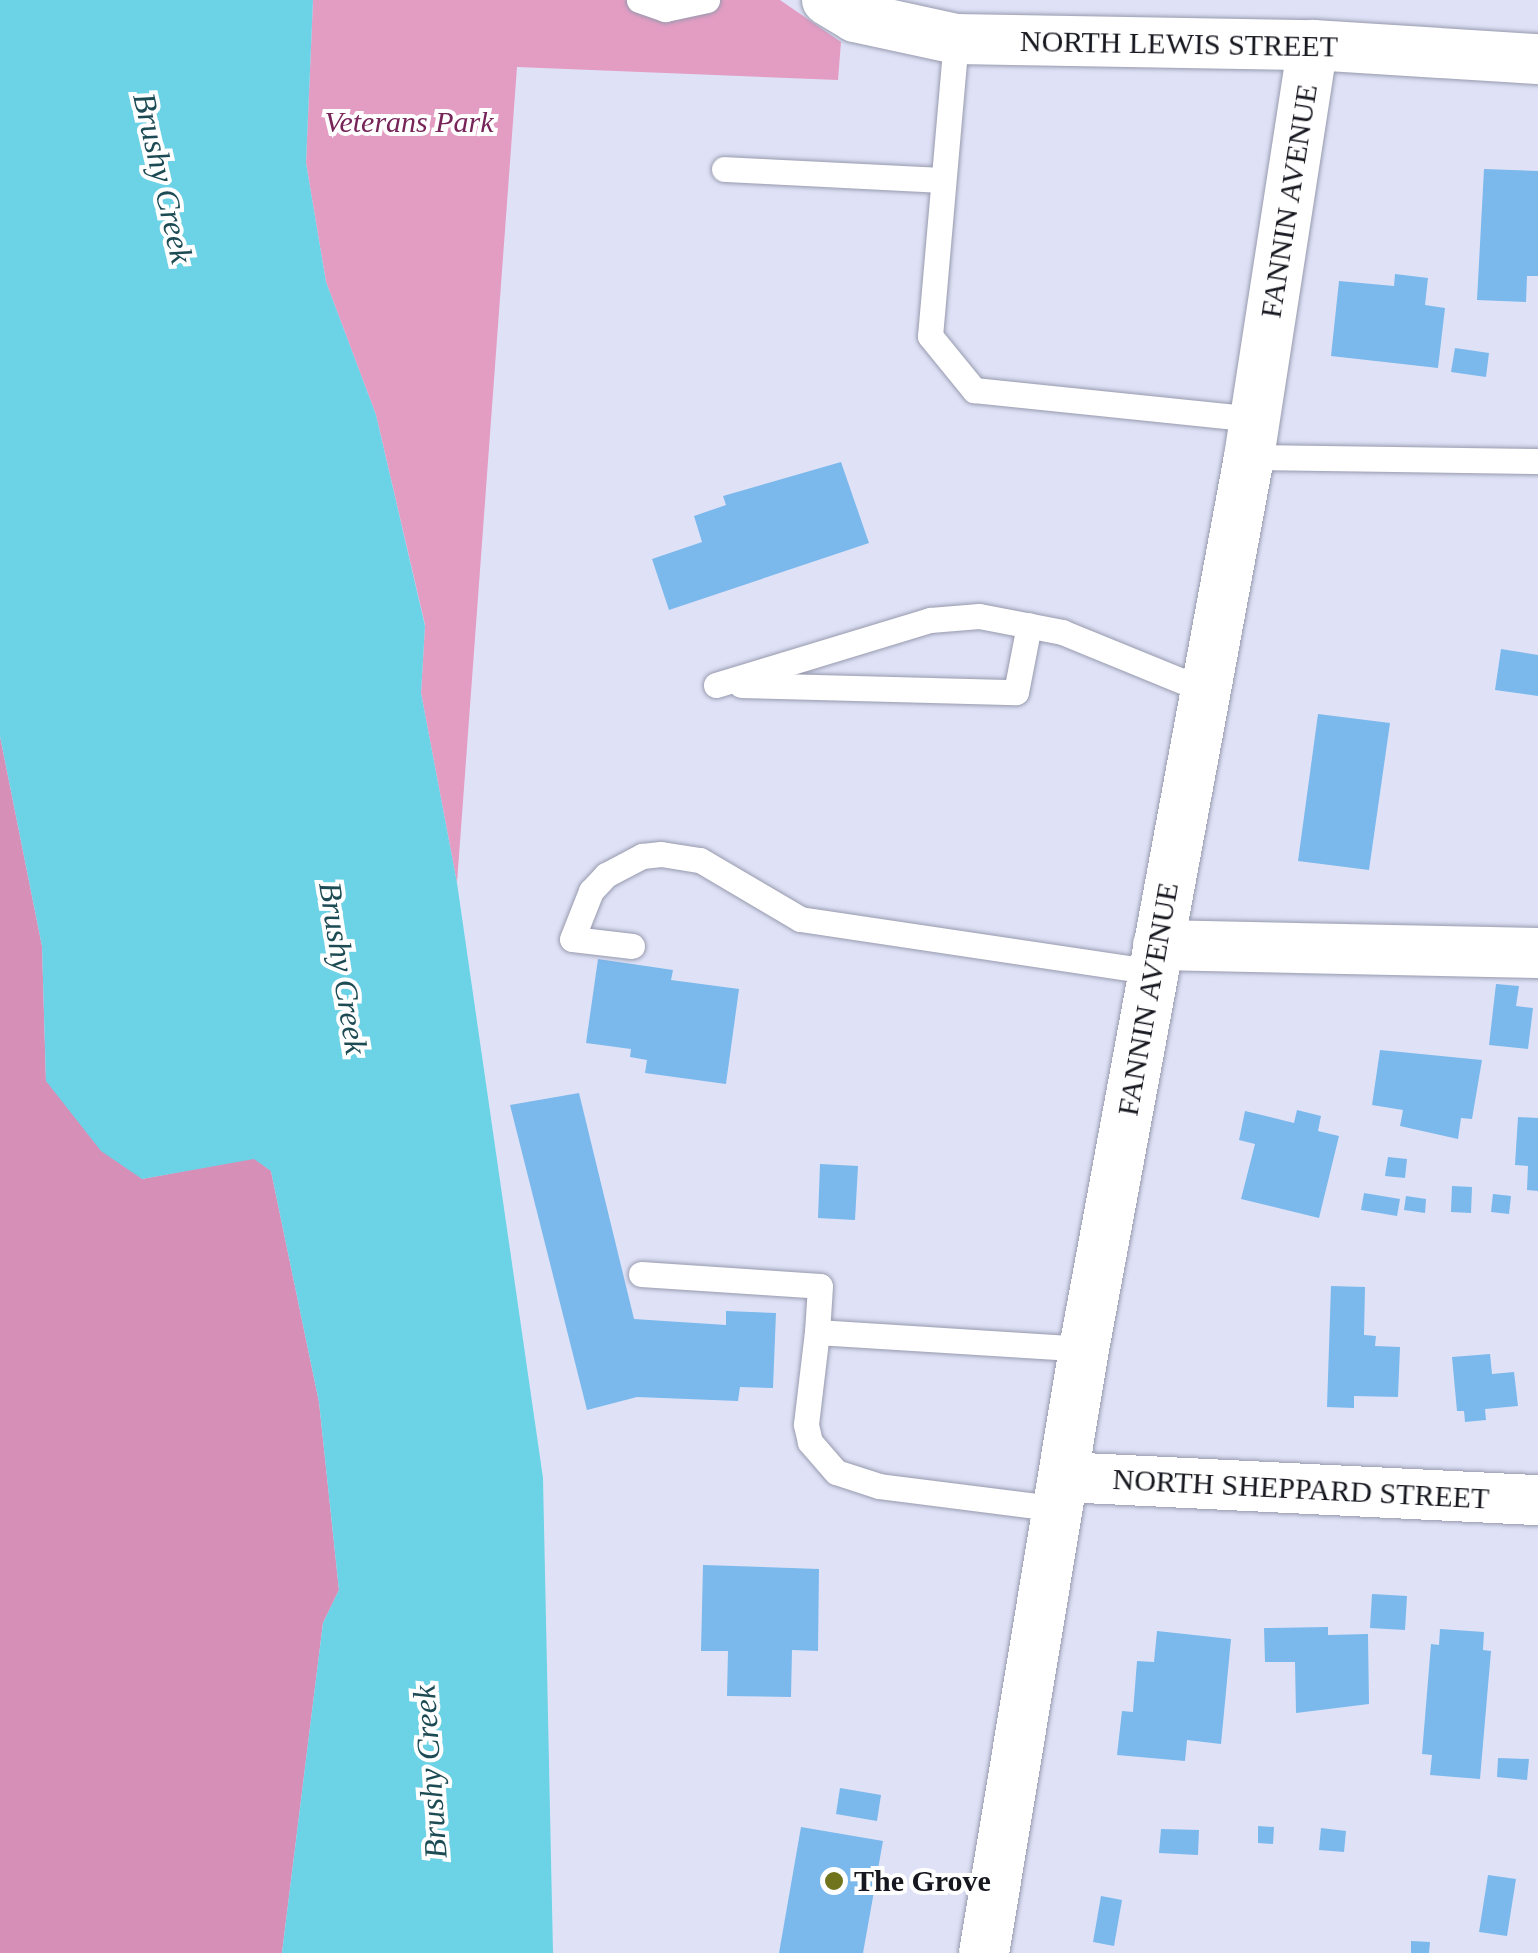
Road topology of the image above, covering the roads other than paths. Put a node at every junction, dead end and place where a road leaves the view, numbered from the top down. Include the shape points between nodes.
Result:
1 (640, 0) edge
2 (707, 0) edge
3 (827, 0) edge
4 (956, 39) junction
5 (1313, 45) junction
6 (1538, 59) edge
7 (724, 170) dead end
8 (940, 180) junction
9 (1252, 438) junction
10 (1538, 461) edge
11 (1029, 624) junction
12 (1202, 689) junction
13 (632, 946) dead end
14 (1538, 953) edge
15 (1156, 958) junction
16 (641, 1274) dead end
17 (817, 1332) junction
18 (1084, 1349) junction
19 (1062, 1493) junction
20 (1538, 1500) edge
21 (984, 1953) edge

1 - 2 lane via 666,10
3 - 4 street, NORTH LEWIS STREET via 855,17
4 - 5 street, NORTH LEWIS STREET
4 - 8 lane
5 - 6 street, NORTH LEWIS STREET
5 - 9 street, FANNIN AVENUE
7 - 8 lane
8 - 9 lane via 930,336 974,390
9 - 10 lane
9 - 12 street, FANNIN AVENUE
11 - 11 lane via 995,616 930,620 716,685 1016,692
11 - 12 lane via 1092,642
12 - 15 street, FANNIN AVENUE
13 - 15 lane via 572,939 591,891 606,875 661,854 700,860 800,920
14 - 15 street
15 - 18 street, FANNIN AVENUE
16 - 17 lane via 820,1286
17 - 18 lane
17 - 19 lane via 806,1424 810,1442 836,1472 878,1486
18 - 19 street, FANNIN AVENUE
19 - 20 street, NORTH SHEPPARD STREET
19 - 21 street, FANNIN AVENUE

